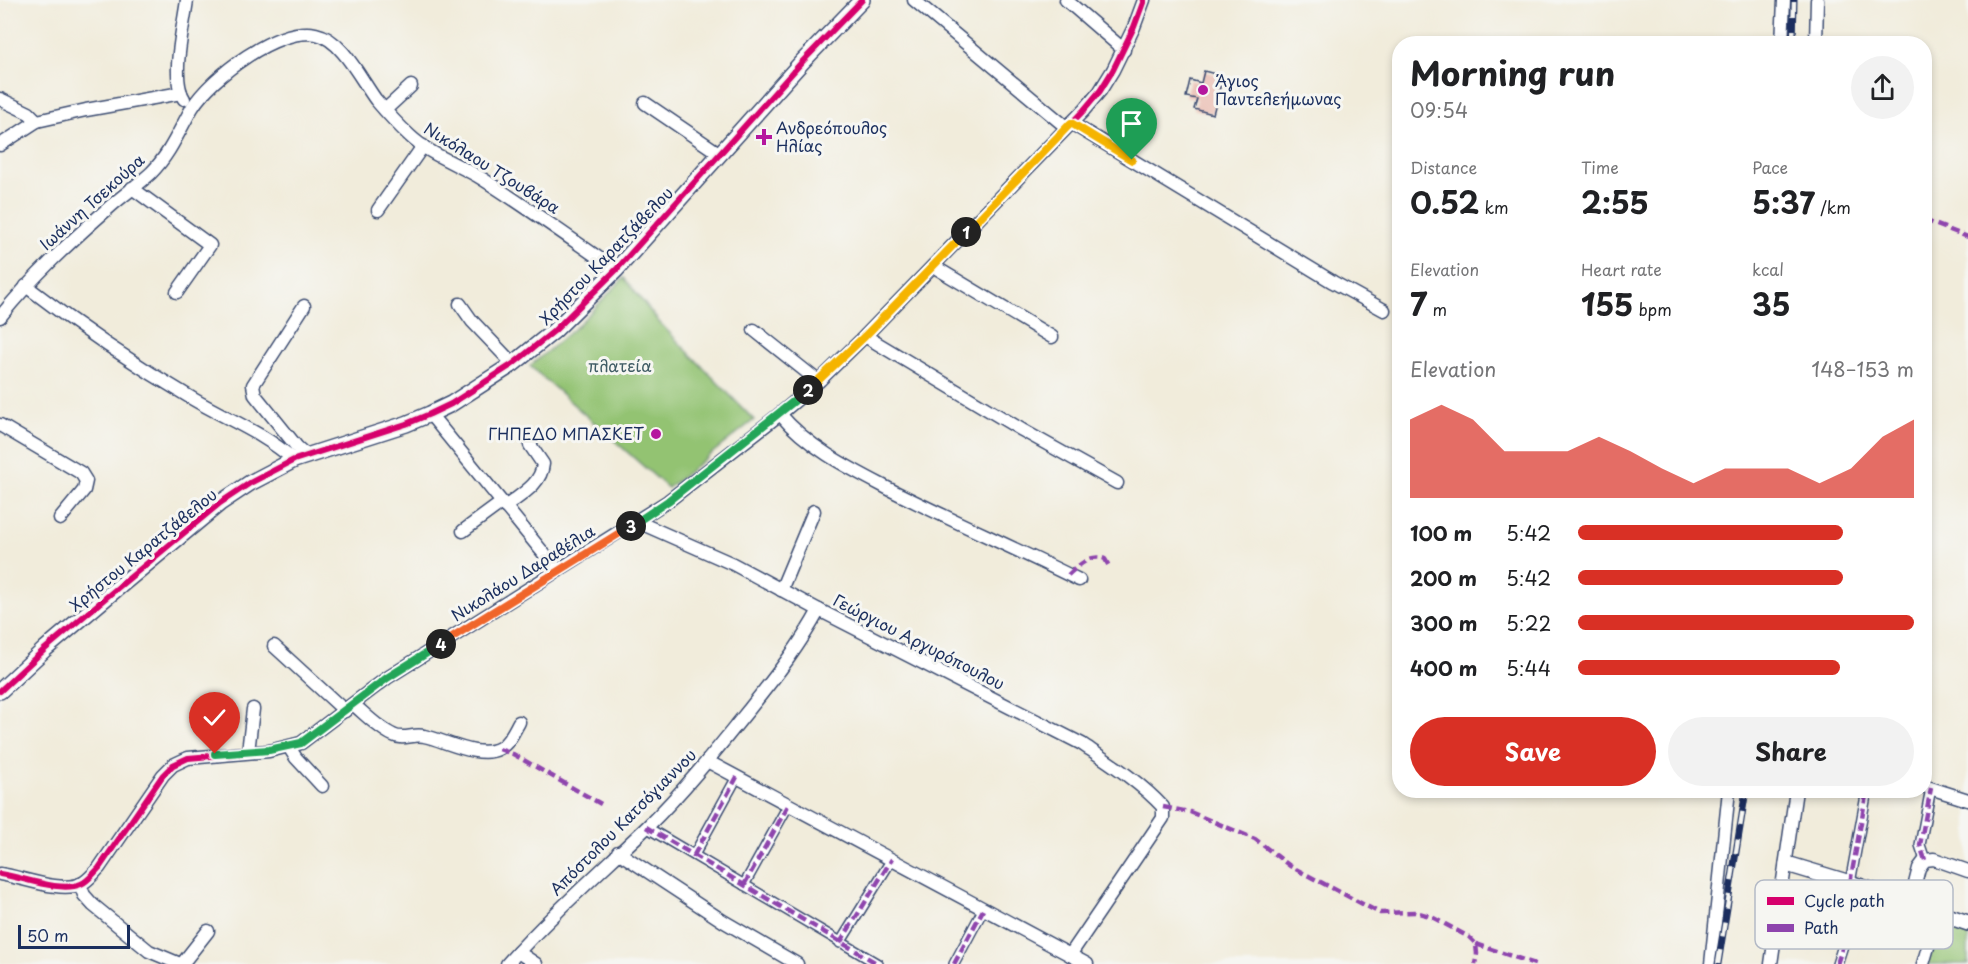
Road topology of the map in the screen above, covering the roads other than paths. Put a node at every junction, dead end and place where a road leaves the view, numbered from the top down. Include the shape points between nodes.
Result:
1 (187, 0) edge
2 (862, 0) edge
3 (914, 0) edge
4 (1066, 0) edge
5 (1144, 0) edge
6 (1784, 0) edge
7 (1817, 0) edge
8 (1782, 36) edge
9 (1816, 36) edge
10 (1124, 50) junction
11 (411, 86) dead end
12 (181, 93) junction
13 (0, 99) edge
14 (645, 103) dead end
15 (193, 108) junction
16 (385, 110) junction
17 (37, 121) junction
18 (1068, 125) junction
19 (0, 145) edge
20 (423, 146) junction
21 (720, 154) junction
22 (132, 188) junction
23 (378, 210) dead end
24 (933, 267) junction
25 (616, 270) junction
26 (26, 286) junction
27 (177, 292) dead end
28 (460, 304) dead end
29 (304, 306) dead end
30 (1384, 310) dead end
31 (0, 316) edge
32 (753, 330) dead end
33 (865, 336) junction
34 (1052, 338) dead end
35 (513, 364) junction
36 (818, 381) junction
37 (430, 414) junction
38 (780, 414) junction
39 (0, 425) edge
40 (530, 445) dead end
41 (301, 458) junction
42 (1117, 483) dead end
43 (503, 505) junction
44 (814, 511) dead end
45 (60, 519) dead end
46 (638, 522) junction
47 (463, 531) dead end
48 (558, 572) junction
49 (1079, 580) dead end
50 (781, 590) junction
51 (819, 610) junction
52 (274, 646) dead end
53 (0, 691) edge
54 (349, 708) junction
55 (253, 709) dead end
56 (519, 722) dead end
57 (289, 747) junction
58 (248, 752) junction
59 (707, 761) junction
60 (737, 777) junction
61 (322, 786) dead end
62 (1932, 788) edge
63 (1728, 798) edge
64 (1795, 798) edge
65 (1866, 798) edge
66 (1926, 798) edge
67 (1968, 800) edge
68 (789, 804) junction
69 (646, 827) junction
70 (618, 852) junction
71 (694, 855) junction
72 (892, 858) junction
73 (1925, 860) junction
74 (1787, 864) junction
75 (1968, 871) edge
76 (0, 874) edge
77 (1784, 880) edge
78 (1840, 880) edge
79 (1857, 880) edge
80 (1916, 880) edge
81 (80, 884) junction
82 (744, 885) junction
83 (983, 910) junction
84 (1953, 918) edge
85 (1968, 923) edge
86 (208, 931) dead end
87 (840, 943) junction
88 (1773, 949) edge
89 (1841, 949) edge
90 (1927, 949) edge
91 (518, 952) junction
92 (1070, 955) junction
93 (181, 964) edge
94 (507, 964) edge
95 (536, 964) edge
96 (797, 964) edge
97 (878, 964) edge
98 (954, 964) edge
99 (1087, 964) edge
100 (1711, 964) edge
101 (1771, 964) edge
102 (1838, 964) edge
103 (1923, 964) edge

1 - 12 street via 179,67
2 - 21 street, Χρήστου Καρατζάβελου
3 - 18 street
4 - 10 street
5 - 10 street, Νικολάου Δαραβέλια
6 - 8 street
7 - 9 street
10 - 18 street, Νικολάου Δαραβέλια via 1100,91
11 - 16 street
12 - 15 street
12 - 17 street
13 - 17 street
14 - 21 street
15 - 16 street, Νικόλαου Τζουβάρα via 202,95 251,53 294,34 309,33 318,34 341,50
15 - 22 street, Ιωάννη Τσεκούρα via 161,162
16 - 20 street, Νικόλαου Τζουβάρα
17 - 19 street
18 - 24 street, Νικολάου Δαραβέλια
18 - 30 street
20 - 23 street
20 - 25 street, Νικόλαου Τζουβάρα via 478,176
21 - 25 street, Χρήστου Καρατζάβελου
22 - 26 street, Ιωάννη Τσεκούρα
22 - 27 street via 210,245
24 - 33 street, Νικολάου Δαραβέλια
24 - 34 street
25 - 35 street, Χρήστου Καρατζάβελου via 554,331
26 - 31 street, Ιωάννη Τσεκούρα
26 - 41 street via 143,367
28 - 35 street
29 - 41 street via 254,385 255,395 297,447
32 - 36 street
33 - 36 street, Νικολάου Δαραβέλια
33 - 42 street
35 - 37 street, Χρήστου Καρατζάβελου
36 - 38 street, Νικολάου Δαραβέλια
37 - 41 street, Χρήστου Καρατζάβελου
37 - 43 street
38 - 46 street, Νικολάου Δαραβέλια
38 - 49 street via 834,459 948,519
39 - 45 street via 81,473 86,481 84,490
40 - 43 street via 543,464 542,473 534,484
41 - 53 street, Χρήστου Καρατζάβελου via 220,503
43 - 47 street
43 - 48 street
44 - 50 street
46 - 48 street, Νικολάου Δαραβέλια
46 - 50 street, Γεώργιου Αργυρόπουλου
48 - 54 street, Νικολάου Δαραβέλια via 387,678
50 - 51 street, Γεώργιου Αργυρόπουλου
51 - 59 street, Απόστολου Κατσόγιαννου via 779,672
51 - 92 street, Γεώργιου Αργυρόπουλου via 1082,744 1163,807 1163,818
52 - 54 street
54 - 56 street via 404,739 423,735 452,746 486,751 499,749
54 - 57 street, Νικολάου Δαραβέλια via 316,734
55 - 58 street
57 - 58 street, Νικολάου Δαραβέλια
57 - 61 street
58 - 81 street, Νικολάου Δαραβέλια via 197,757 173,765 99,868
59 - 60 street
59 - 69 street, Απόστολου Κατσόγιαννου
60 - 68 street
60 - 71 street
62 - 67 street
63 - 100 street
64 - 74 street
65 - 79 street
66 - 73 street via 1920,845
68 - 72 street
68 - 82 street
69 - 70 street, Απόστολου Κατσόγιαννου
69 - 71 street
70 - 91 street, Απόστολου Κατσόγιαννου
70 - 96 street
71 - 82 street
72 - 83 street
72 - 87 street
73 - 75 street via 1934,859
73 - 80 street
74 - 77 street
74 - 78 street
76 - 81 street via 50,885
81 - 93 street via 93,905 148,951
82 - 87 street
83 - 92 street
83 - 98 street
84 - 85 street
86 - 93 street
87 - 97 street
88 - 101 street
89 - 102 street
90 - 103 street
91 - 94 street, Απόστολου Κατσόγιαννου
91 - 95 street
92 - 99 street

